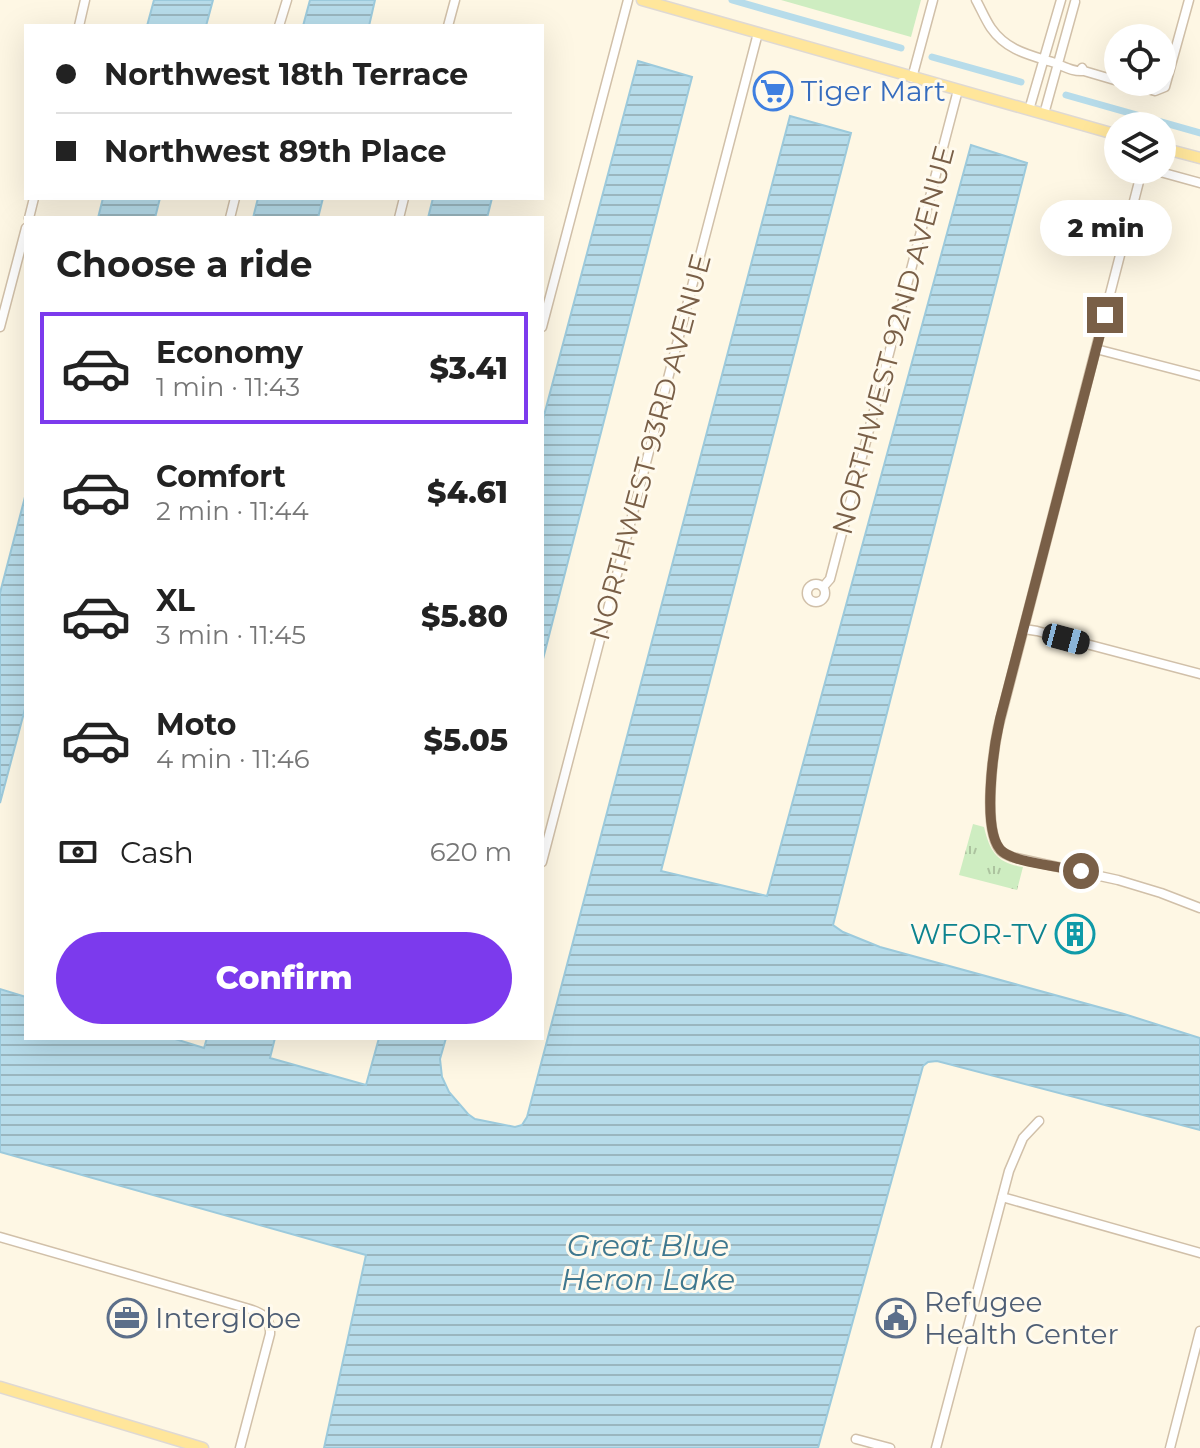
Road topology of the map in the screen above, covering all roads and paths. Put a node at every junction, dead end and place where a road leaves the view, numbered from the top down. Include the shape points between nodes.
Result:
1 (85, 0) edge
2 (287, 0) edge
3 (455, 0) edge
4 (628, 0) edge
5 (642, 0) edge
6 (933, 0) edge
7 (976, 0) edge
8 (1061, 0) edge
9 (1189, 0) edge
10 (1075, 1) edge
11 (79, 24) edge
12 (280, 24) edge
13 (449, 24) edge
14 (758, 33) junction
15 (1176, 48) edge
16 (1043, 60) junction
17 (1058, 64) junction
18 (1039, 74) junction
19 (1104, 77) edge
20 (912, 78) junction
21 (1054, 78) junction
22 (958, 90) junction
23 (1029, 110) junction
24 (1044, 114) junction
25 (1104, 131) edge
26 (1176, 152) edge
27 (1200, 158) edge
28 (1176, 176) edge
29 (1200, 183) edge
30 (1138, 184) edge
31 (24, 236) edge
32 (544, 319) edge
33 (0, 327) edge
34 (1096, 349) junction
35 (1200, 376) edge
36 (823, 587) dead end
37 (1024, 629) junction
38 (1200, 674) edge
39 (544, 854) edge
40 (1200, 908) edge
41 (1039, 1121) dead end
42 (1002, 1197) junction
43 (0, 1237) edge
44 (1200, 1253) edge
45 (1200, 1331) edge
46 (0, 1387) edge
47 (856, 1439) dead end
48 (203, 1448) edge
49 (240, 1448) edge
50 (890, 1448) edge
51 (936, 1448) edge
52 (1170, 1448) edge

1 - 11 street
2 - 12 street
3 - 13 street
4 - 32 street
5 - 14 main road
6 - 20 street
7 - 16 street via 1000,39
8 - 10 street via 1066,6
8 - 16 street
9 - 15 street
10 - 17 street
14 - 20 main road
14 - 39 street, NORTHWEST 93RD AVENUE
16 - 17 street
16 - 18 street
17 - 19 street
17 - 21 street
18 - 21 street
18 - 23 street
20 - 22 main road
21 - 24 street
22 - 23 main road
22 - 36 street, NORTHWEST 92ND AVENUE via 830,579
23 - 24 main road
24 - 25 main road
26 - 27 main road
28 - 29 street
30 - 34 street
31 - 33 street
34 - 35 street
34 - 37 street
37 - 38 street
37 - 40 street via 992,768 992,824 1002,851 1118,880
41 - 42 street via 1023,1138
42 - 44 street
42 - 51 street
43 - 49 street via 265,1315 270,1334
45 - 52 street
46 - 48 main road
47 - 50 street

